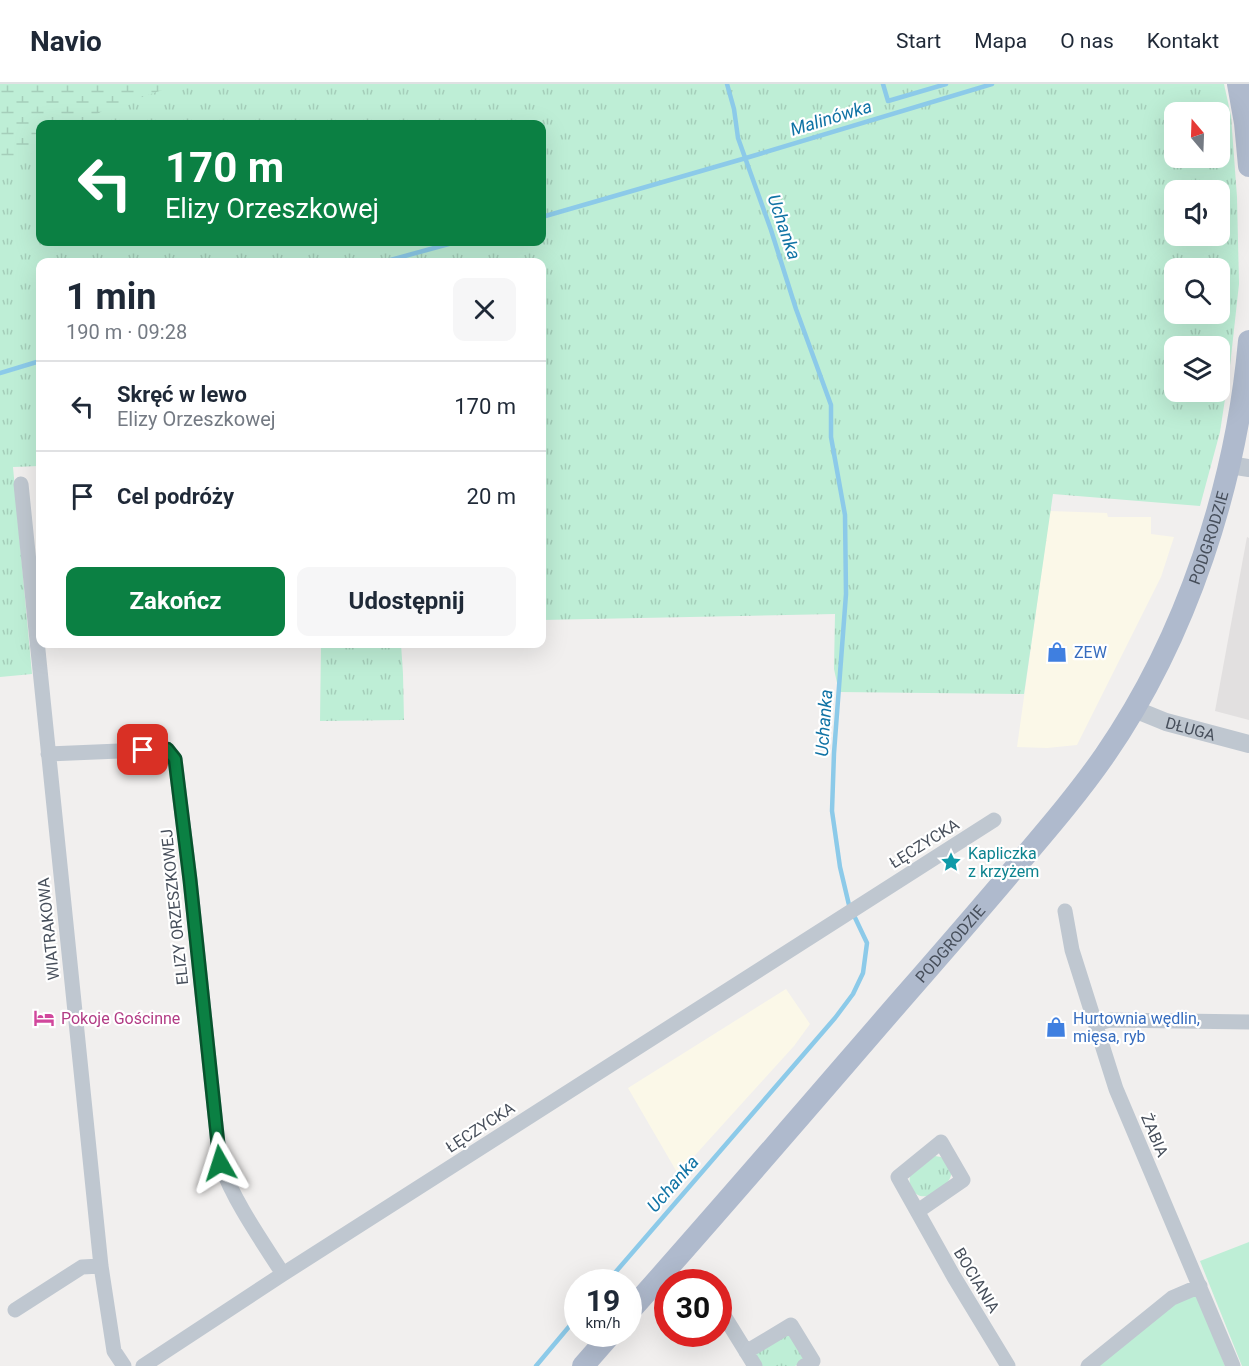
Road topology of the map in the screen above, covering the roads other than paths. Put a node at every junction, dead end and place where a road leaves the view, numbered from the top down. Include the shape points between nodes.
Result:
1 (1238, 84) edge
2 (1249, 166) edge
3 (1249, 341) edge
4 (1239, 466) edge
5 (21, 484) dead end
6 (36, 634) edge
7 (37, 648) edge
8 (1134, 709) junction
9 (1249, 744) edge
10 (48, 754) junction
11 (994, 820) dead end
12 (1065, 911) dead end
13 (1249, 1022) edge
14 (1095, 1024) junction
15 (918, 1211) junction
16 (101, 1266) junction
17 (283, 1274) junction
18 (1200, 1286) junction
19 (642, 1297) edge
20 (15, 1310) dead end
21 (732, 1329) edge
22 (600, 1347) edge
23 (746, 1352) junction
24 (124, 1366) edge
25 (143, 1366) edge
26 (583, 1366) edge
27 (755, 1366) edge
28 (804, 1366) edge
29 (1008, 1366) edge
30 (1088, 1366) edge
31 (1233, 1366) edge

1 - 2 main road
3 - 4 main road, PODGRODZIE via 1238,425
4 - 8 main road, PODGRODZIE via 1216,515 1174,629
5 - 6 street, WIATRAKOWA
7 - 10 street, WIATRAKOWA
8 - 9 street, DŁUGA via 1166,722
8 - 19 main road, PODGRODZIE via 1068,806
10 - 16 street, WIATRAKOWA
10 - 17 street, ELIZY ORZESZKOWEJ via 167,749 175,759 220,1163 238,1203
11 - 17 street, ŁĘCZYCKA
12 - 14 street, ŻABIA via 1072,950
13 - 14 street via 1110,1020
14 - 18 street, ŻABIA via 1116,1089
15 - 15 street, BOCIANIA via 963,1180 941,1142 898,1177
15 - 29 street, BOCIANIA
16 - 20 street via 82,1267
16 - 24 street, WIATRAKOWA via 114,1351
17 - 25 street, ŁĘCZYCKA
18 - 30 street via 1172,1298
18 - 31 street, ŻABIA
21 - 23 street
22 - 26 main road
23 - 27 street
23 - 28 street via 791,1325 813,1361

